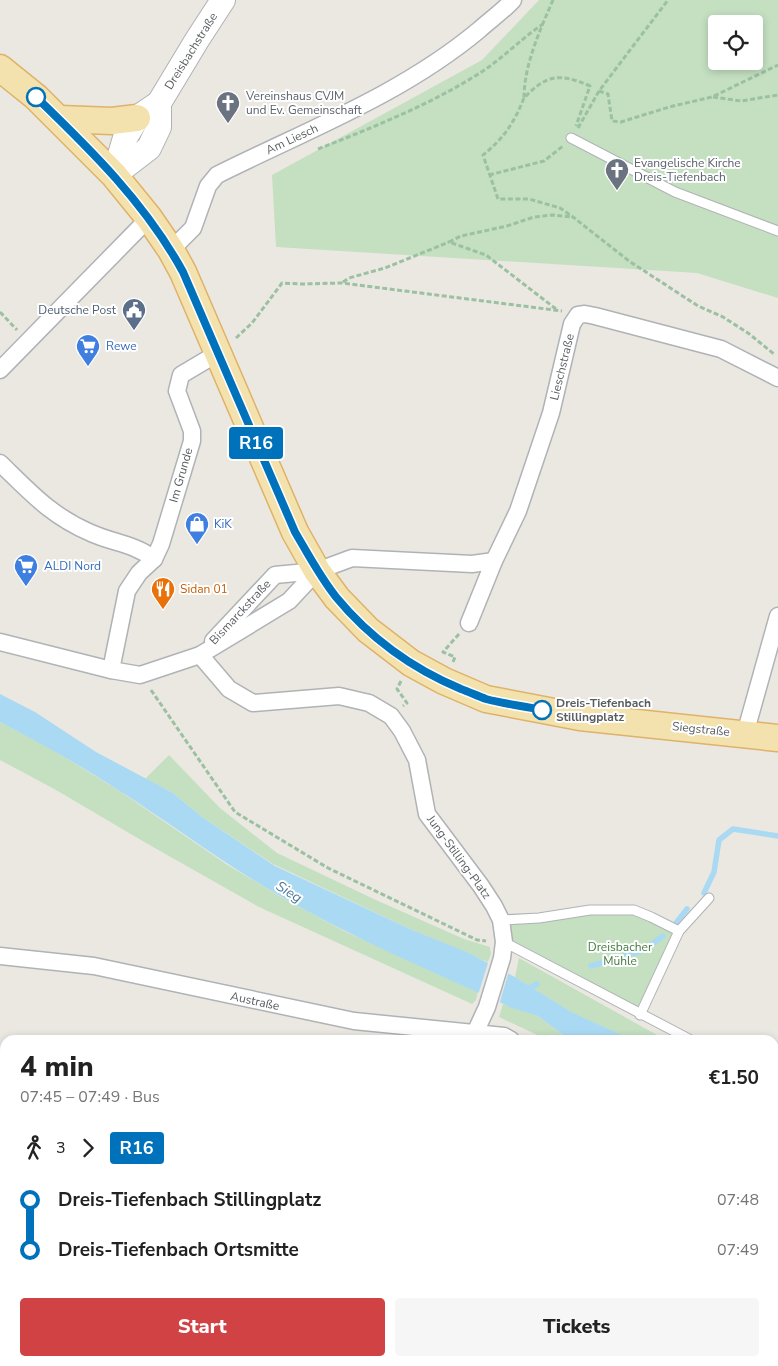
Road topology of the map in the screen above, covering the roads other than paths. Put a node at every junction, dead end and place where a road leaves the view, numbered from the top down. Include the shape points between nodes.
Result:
1 (223, 0) edge
2 (513, 0) edge
3 (0, 68) edge
4 (159, 103) junction
5 (137, 118) junction
6 (60, 119) junction
7 (571, 138) road end
8 (114, 174) junction
9 (149, 218) junction
10 (778, 231) edge
11 (171, 250) junction
12 (218, 354) junction
13 (0, 370) edge
14 (778, 378) edge
15 (0, 463) edge
16 (154, 559) junction
17 (494, 561) junction
18 (317, 571) junction
19 (778, 616) edge
20 (470, 623) road end
21 (0, 642) edge
22 (200, 655) junction
23 (110, 670) junction
24 (745, 734) junction
25 (778, 738) edge
26 (709, 898) dead end
27 (501, 920) junction
28 (679, 932) junction
29 (503, 950) junction
30 (0, 956) edge
31 (640, 1014) junction
32 (475, 1033) junction
33 (494, 1035) edge
34 (681, 1035) edge

1 - 4 main road, Dreisbachstraße
2 - 11 street, Am Liesch via 459,46 410,80 355,110 217,174 208,186 193,228
3 - 6 main road, Siegstraße
4 - 5 main road, Dreisbachstraße
4 - 8 main road, Dreisbachstraße via 159,127 149,148
5 - 6 main road
5 - 8 main road, Dreisbachstraße via 125,138
6 - 8 main road, Siegstraße
7 - 10 lane via 675,192
8 - 9 main road, Siegstraße
9 - 11 main road, Siegstraße
9 - 13 street
11 - 12 main road, Siegstraße
12 - 16 street, Im Grunde via 181,375 177,390 192,431 192,441 162,544
12 - 18 main road, Siegstraße via 295,532
14 - 17 street, Lieschstraße via 720,349 595,316 578,316 572,324 551,413 518,511
15 - 16 street via 56,515 91,533 143,550
16 - 23 street, Im Grunde via 139,573 127,592
17 - 18 street via 472,564 352,558
17 - 20 street, Lieschstraße
18 - 22 street, Bismarckstraße via 289,601
18 - 22 street, Bismarckstraße via 275,575
18 - 24 main road, Siegstraße via 337,598 368,630 411,663 486,699 580,717
19 - 24 street
21 - 23 street, Bismarckstraße
22 - 23 street, Bismarckstraße via 140,675
22 - 27 street, Jung-Stilling-Platz via 229,689 252,703 339,696 370,703 391,716 417,760 427,814 481,886
24 - 25 main road, Siegstraße
26 - 28 lane
27 - 28 lane via 590,910 634,910
27 - 29 street, Jung-Stilling-Platz
28 - 31 lane
29 - 31 lane
29 - 32 street, Jung-Stilling-Platz via 487,1006
30 - 32 street, Austraße via 94,966 354,1021
31 - 34 lane
32 - 33 street, Austraße

